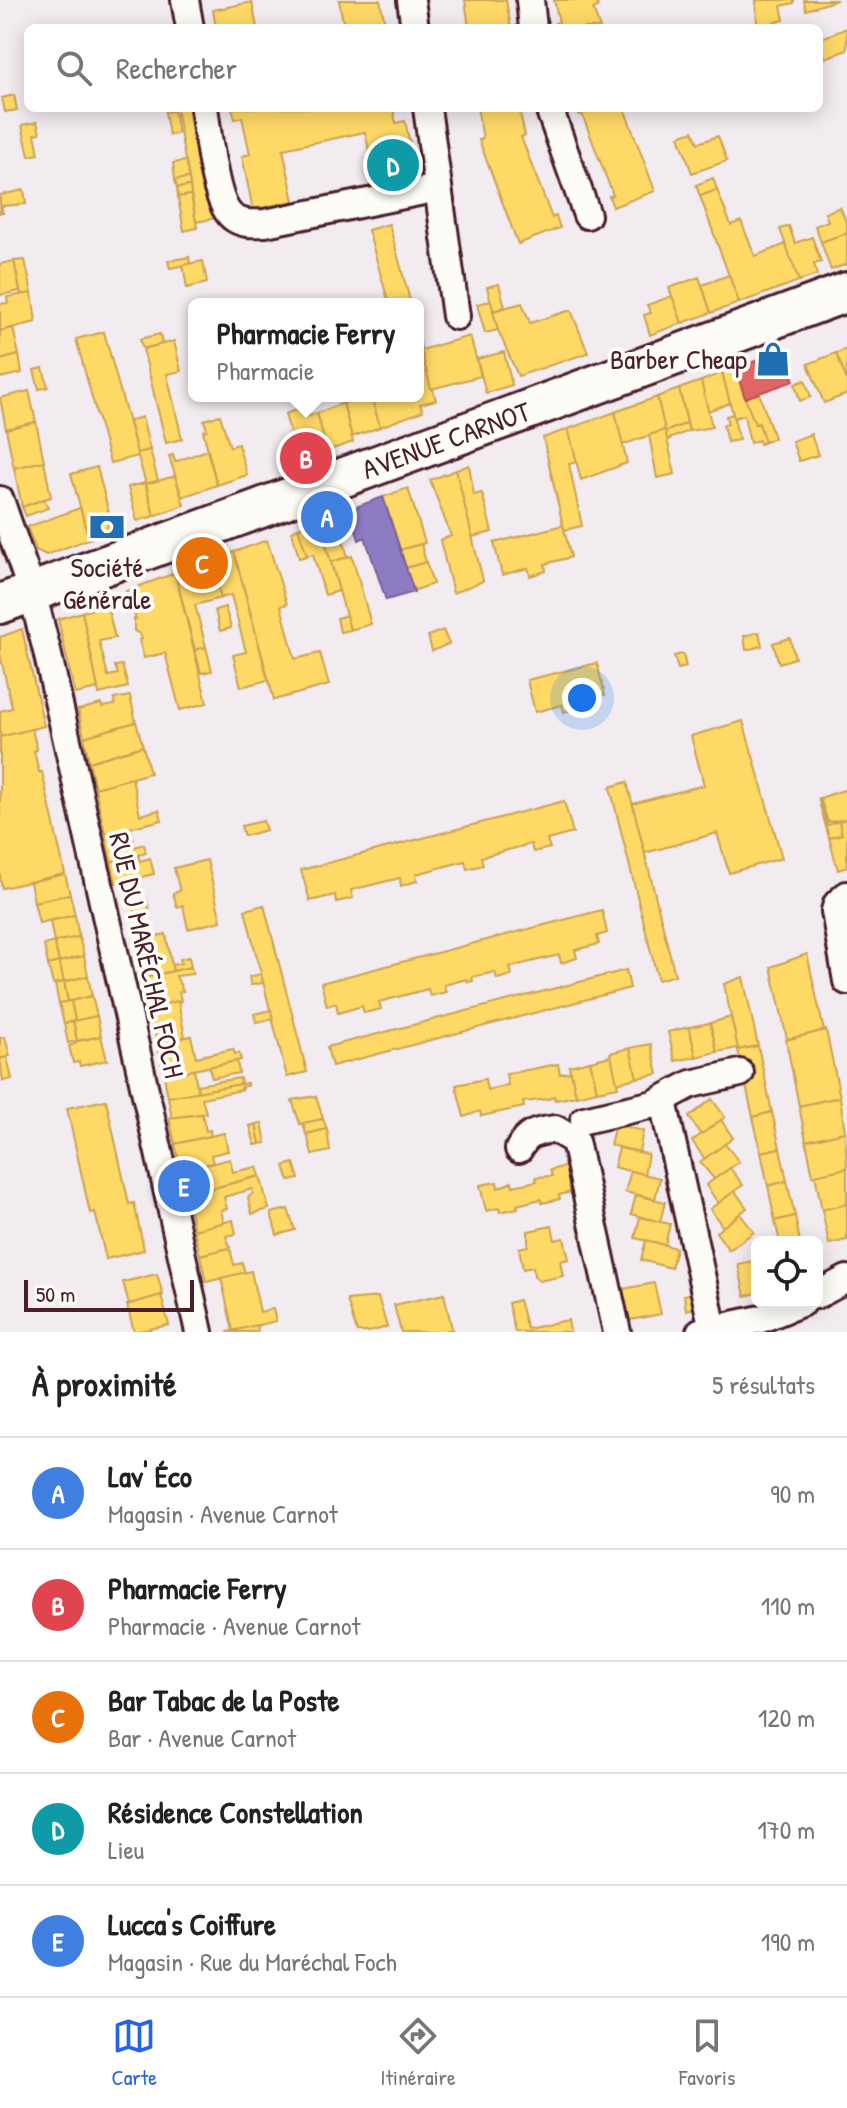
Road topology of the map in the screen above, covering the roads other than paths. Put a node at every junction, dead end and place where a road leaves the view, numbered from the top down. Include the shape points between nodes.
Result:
1 (185, 0) edge
2 (411, 0) edge
3 (530, 0) edge
4 (189, 24) edge
5 (414, 24) edge
6 (533, 24) edge
7 (205, 112) edge
8 (428, 112) edge
9 (550, 112) edge
10 (438, 188) junction
11 (587, 215) dead end
12 (847, 292) edge
13 (456, 316) dead end
14 (0, 500) edge
15 (16, 598) edge
16 (847, 895) edge
17 (844, 948) edge
18 (847, 981) edge
19 (740, 1073) dead end
20 (663, 1101) junction
21 (584, 1120) dead end
22 (519, 1149) dead end
23 (847, 1279) edge
24 (823, 1292) edge
25 (788, 1308) edge
26 (707, 1330) edge
27 (199, 1332) edge
28 (617, 1332) edge

1 - 4 street
2 - 5 street
3 - 6 street
7 - 10 street via 220,195 231,217 246,224
8 - 10 street
9 - 11 street
10 - 13 street
12 - 15 street, AVENUE CARNOT
14 - 15 street, RUE DU MARÉCHAL FOCH
15 - 27 street, RUE DU MARÉCHAL FOCH
16 - 17 street via 835,911
17 - 18 street
19 - 20 street via 691,1084
20 - 21 street
20 - 26 street
22 - 28 street via 525,1138 555,1129 575,1141
23 - 24 street
25 - 26 street

